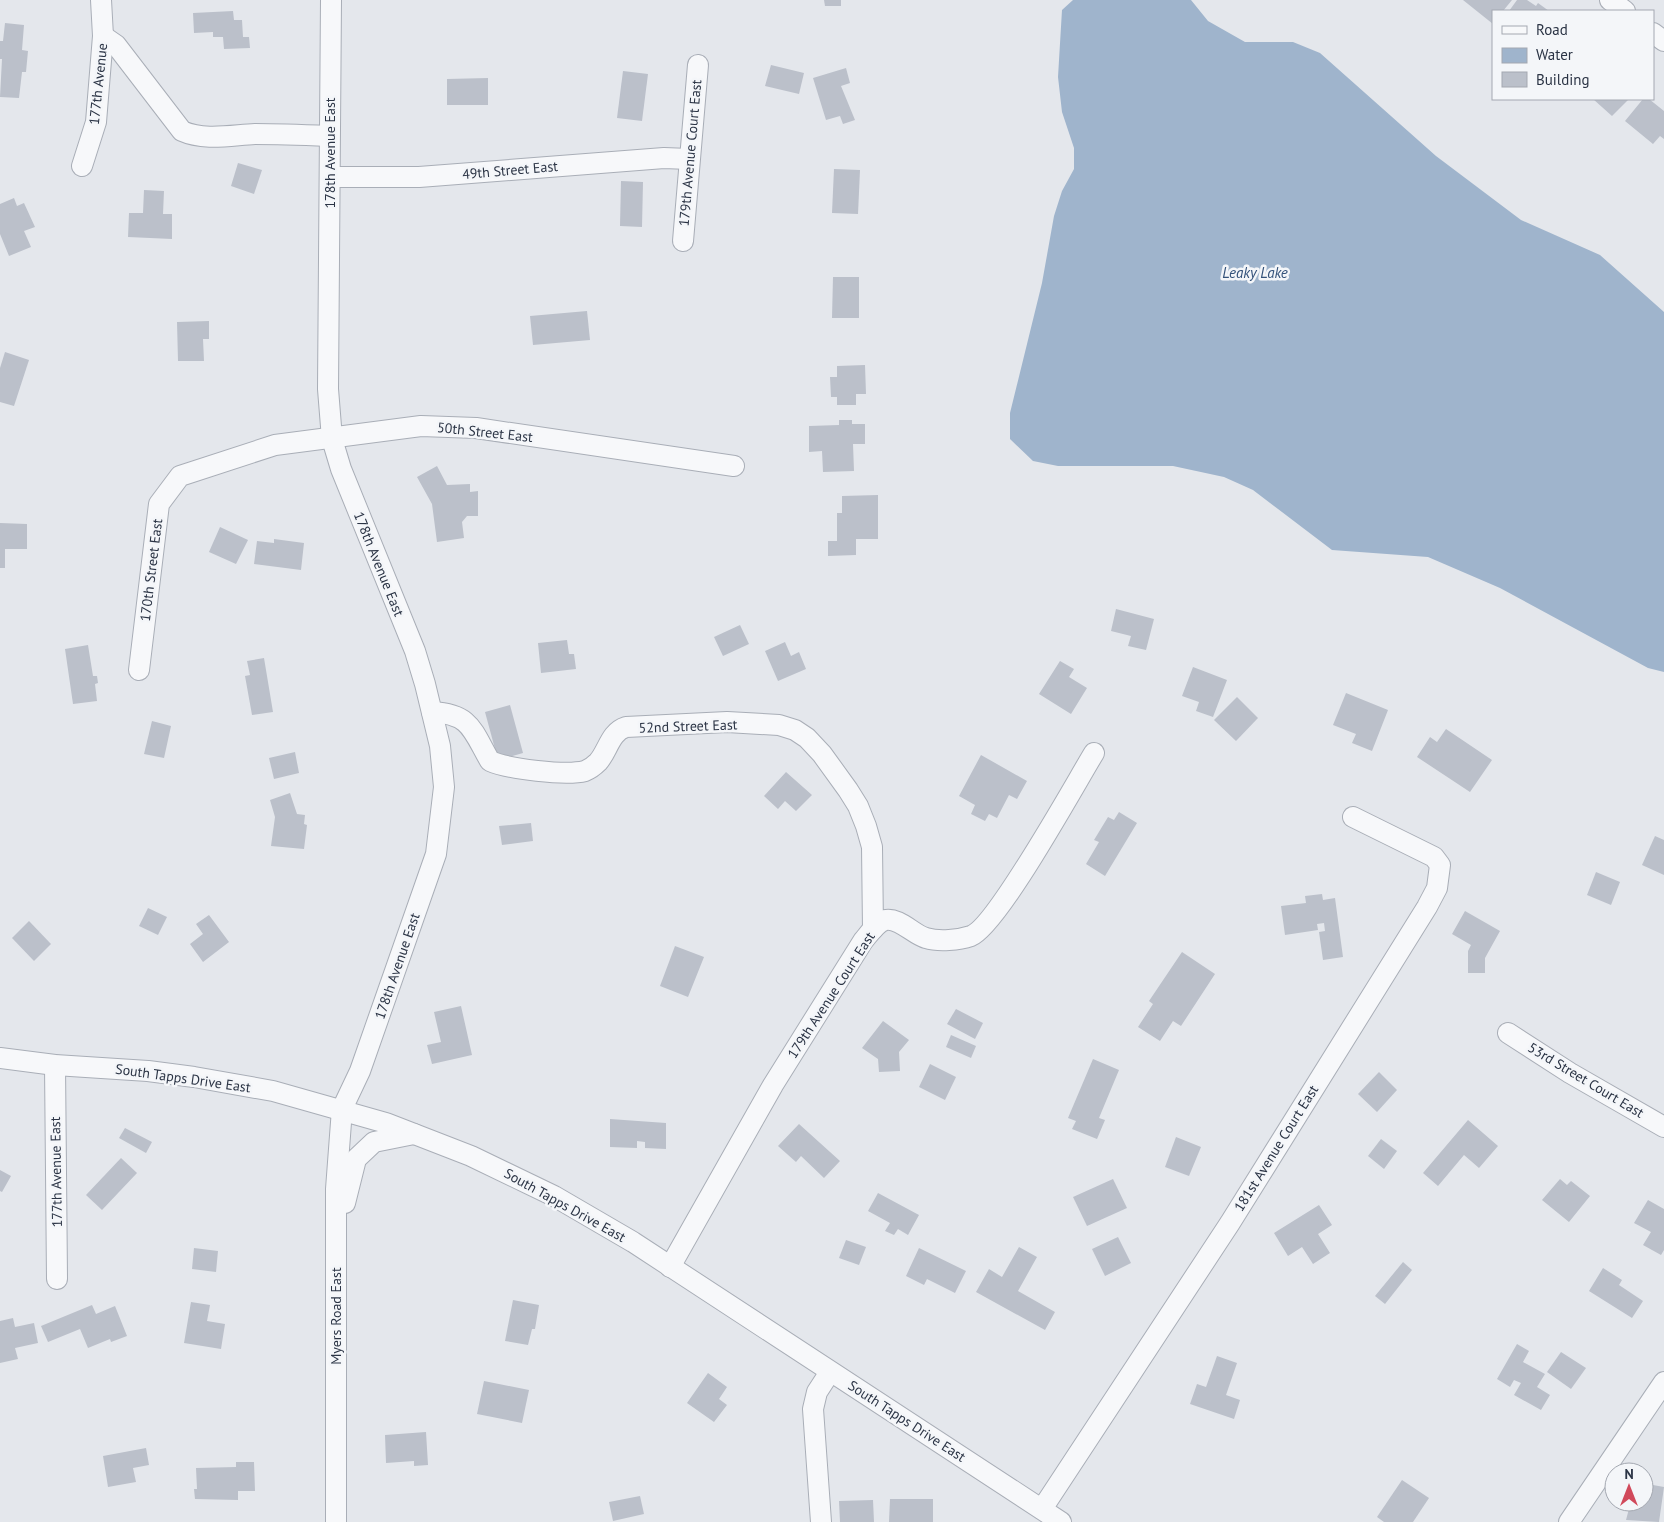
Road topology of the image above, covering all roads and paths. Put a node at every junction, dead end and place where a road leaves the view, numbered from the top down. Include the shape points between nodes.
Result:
1 (102, 0) edge
2 (331, 0) edge
3 (1610, 0) edge
4 (1624, 10) edge
5 (103, 36) junction
6 (698, 65) dead end
7 (329, 136) junction
8 (689, 159) junction
9 (82, 166) dead end
10 (330, 177) junction
11 (683, 241) dead end
12 (332, 439) junction
13 (734, 466) dead end
14 (180, 476) joint
15 (139, 670) dead end
16 (432, 712) junction
17 (1094, 753) dead end
18 (1353, 817) dead end
19 (874, 929) junction
20 (1508, 1033) dead end
21 (0, 1058) edge
22 (55, 1065) junction
23 (342, 1110) junction
24 (1664, 1127) edge
25 (415, 1134) junction
26 (336, 1236) junction
27 (670, 1267) junction
28 (57, 1280) dead end
29 (830, 1372) junction
30 (1664, 1382) edge
31 (1042, 1509) junction
32 (336, 1522) edge
33 (821, 1522) edge
34 (1061, 1522) edge
35 (1569, 1522) edge

1 - 5 street, 177th Avenue
2 - 7 street, 178th Avenue East
3 - 4 street
5 - 7 street via 116,44 182,131 191,135
5 - 9 street, 177th Avenue via 96,122
6 - 8 street, 179th Avenue Court East
7 - 10 street, 178th Avenue East
8 - 10 street, 49th Street East via 664,158 419,177
8 - 11 street, 179th Avenue Court East
10 - 12 street, 178th Avenue East via 328,389
12 - 13 street, 50th Street East via 420,426 476,428
12 - 14 street, 50th Street East via 275,445
12 - 16 street, 178th Avenue East via 362,526 415,650
14 - 15 street, 170th Street East via 160,504
16 - 19 street, 52nd Street East via 452,713 466,722 490,761 557,772 590,769 604,755 616,732 626,727 727,722 795,730 822,754 858,806 866,826 872,847
16 - 23 street, 178th Avenue East via 444,786 436,854 360,1071
17 - 19 street, 179th Avenue Court East via 999,908 978,932 939,940 925,938 893,920 886,920
18 - 31 street, 181st Avenue Court East via 1434,857 1440,865 1437,888 1234,1217
19 - 27 street, 179th Avenue Court East via 824,1000
20 - 24 street, 53rd Street Court East
21 - 22 street, South Tapps Drive East
22 - 23 street, South Tapps Drive East via 194,1077 286,1094
22 - 28 street, 177th Avenue East
23 - 25 street, South Tapps Drive East
23 - 26 street, Myers Road East
25 - 26 street via 374,1142 356,1158
25 - 27 street, South Tapps Drive East via 480,1160 554,1196
26 - 32 street, Myers Road East
27 - 29 street, South Tapps Drive East
29 - 31 street, South Tapps Drive East
29 - 33 street via 817,1392 813,1409
30 - 35 street
31 - 34 street, South Tapps Drive East

